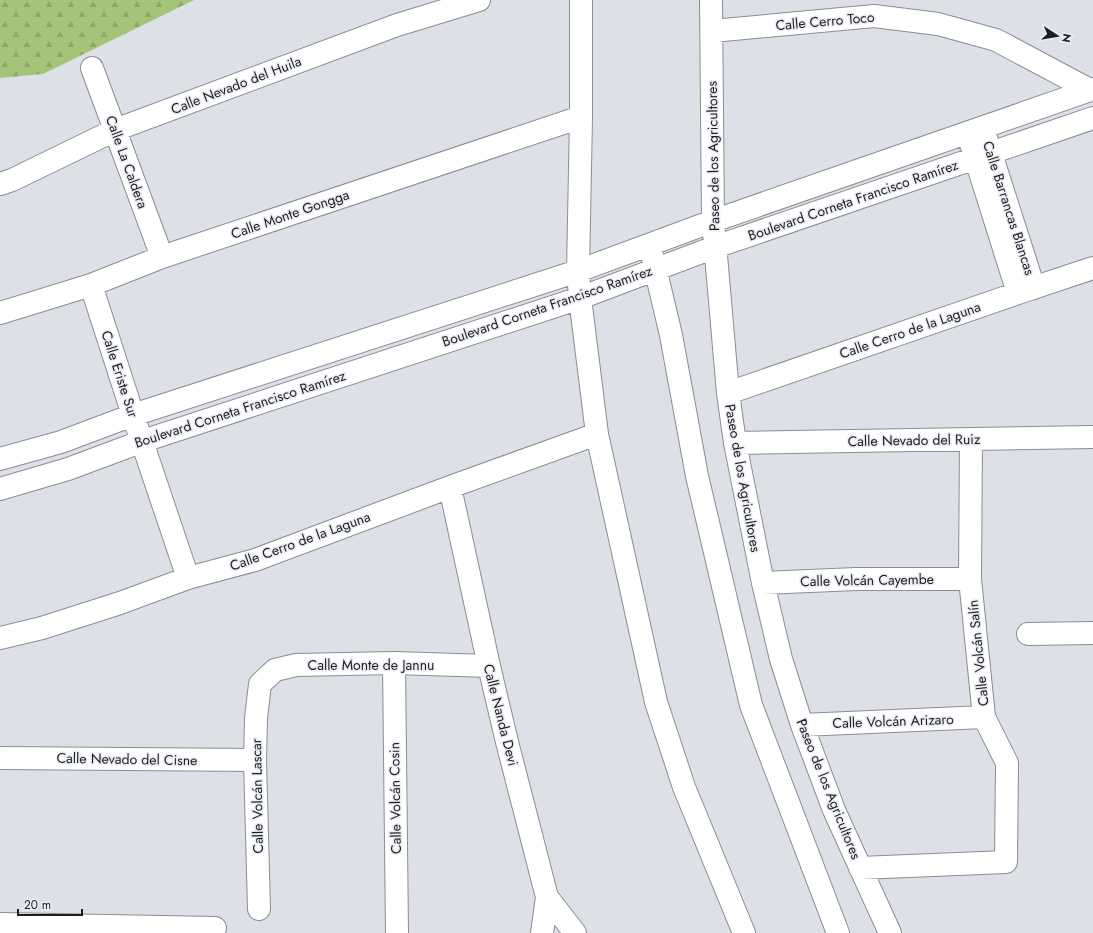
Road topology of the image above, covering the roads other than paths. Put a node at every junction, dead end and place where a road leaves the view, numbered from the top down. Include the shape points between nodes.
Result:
1 (479, 0) edge
2 (581, 0) edge
3 (711, 0) edge
4 (712, 31) junction
5 (92, 68) dead end
6 (1092, 90) edge
7 (581, 117) junction
8 (1093, 118) edge
9 (115, 130) junction
10 (975, 130) junction
11 (983, 155) junction
12 (0, 184) edge
13 (713, 221) junction
14 (649, 244) junction
15 (715, 247) junction
16 (162, 257) junction
17 (1093, 268) edge
18 (655, 269) junction
19 (578, 271) junction
20 (91, 285) junction
21 (1026, 290) junction
22 (580, 298) junction
23 (0, 313) edge
24 (728, 393) junction
25 (133, 415) junction
26 (597, 434) junction
27 (1093, 437) edge
28 (971, 439) junction
29 (142, 441) junction
30 (735, 443) junction
31 (0, 460) edge
32 (450, 487) junction
33 (0, 488) edge
34 (188, 578) junction
35 (970, 579) junction
36 (763, 584) junction
37 (1093, 633) edge
38 (1028, 634) dead end
39 (0, 638) edge
40 (394, 664) junction
41 (489, 666) junction
42 (260, 684) joint
43 (984, 717) junction
44 (802, 725) junction
45 (0, 758) edge
46 (255, 760) junction
47 (860, 868) junction
48 (547, 897) junction
49 (259, 909) dead end
50 (0, 924) edge
51 (215, 928) dead end
52 (397, 933) edge
53 (542, 933) edge
54 (575, 933) edge
55 (744, 933) edge
56 (838, 933) edge
57 (890, 933) edge

1 - 9 street, Calle Nevado del Huila via 397,25
2 - 7 street
3 - 4 street, Paseo de los Agricultores
4 - 6 street, Calle Cerro Toco via 874,16 938,24 996,40
4 - 13 street, Paseo de los Agricultores
5 - 9 street, Calle La Caldera
6 - 10 street, Boulevard Corneta Francisco Ramírez
7 - 16 street, Calle Monte Gongga
7 - 19 street
8 - 11 street, Boulevard Corneta Francisco Ramírez
9 - 12 street, Calle Nevado del Huila
9 - 16 street, Calle La Caldera
10 - 11 street, Calle Barrancas Blancas
10 - 13 street, Boulevard Corneta Francisco Ramírez
11 - 15 street, Boulevard Corneta Francisco Ramírez
11 - 21 street, Calle Barrancas Blancas
13 - 14 street, Boulevard Corneta Francisco Ramírez
13 - 15 street, Paseo de los Agricultores
14 - 18 street
14 - 19 street, Boulevard Corneta Francisco Ramírez
15 - 18 street, Boulevard Corneta Francisco Ramírez
15 - 24 street, Paseo de los Agricultores
16 - 20 street, Calle Monte Gongga
17 - 21 street, Calle Cerro de la Laguna
18 - 22 street, Boulevard Corneta Francisco Ramírez
18 - 56 street via 671,335 697,476 751,705
19 - 22 street
19 - 25 street, Boulevard Corneta Francisco Ramírez
20 - 23 street, Calle Monte Gongga
20 - 25 street, Calle Eriste Sur
21 - 24 street, Calle Cerro de la Laguna
22 - 26 street
22 - 29 street, Boulevard Corneta Francisco Ramírez
24 - 30 street, Paseo de los Agricultores
25 - 29 street, Calle Eriste Sur
25 - 31 street, Boulevard Corneta Francisco Ramírez via 61,442
26 - 32 street, Calle Cerro de la Laguna
26 - 55 street via 656,702 684,787
27 - 28 street, Calle Nevado del Ruiz
28 - 30 street, Calle Nevado del Ruiz
28 - 35 street, Calle Volcán Salín
29 - 33 street, Boulevard Corneta Francisco Ramírez via 68,469
29 - 34 street, Calle Eriste Sur
30 - 36 street, Paseo de los Agricultores
32 - 34 street, Calle Cerro de la Laguna via 255,560
32 - 41 street, Calle Nanda Devi
34 - 39 street, Calle Cerro de la Laguna via 42,628
35 - 36 street, Calle Volcán Cayembe via 856,579
35 - 43 street, Calle Volcán Salín
36 - 44 street, Paseo de los Agricultores via 781,659
37 - 38 street
40 - 41 street, Calle Monte de Jannu
40 - 42 street, Calle Monte de Jannu via 296,665 276,670
40 - 52 street, Calle Volcán Cosin
41 - 48 street, Calle Nanda Devi
42 - 46 street, Calle Volcán Lascar
43 - 44 street, Calle Volcán Arizaro
43 - 47 street, Calle Volcán Salín via 1007,763 1006,862
44 - 47 street, Paseo de los Agricultores via 834,810
45 - 46 street, Calle Nevado del Cisne
46 - 49 street, Calle Volcán Lascar
47 - 57 street, Paseo de los Agricultores
48 - 53 street
48 - 54 street, Calle Nanda Devi
50 - 51 street

